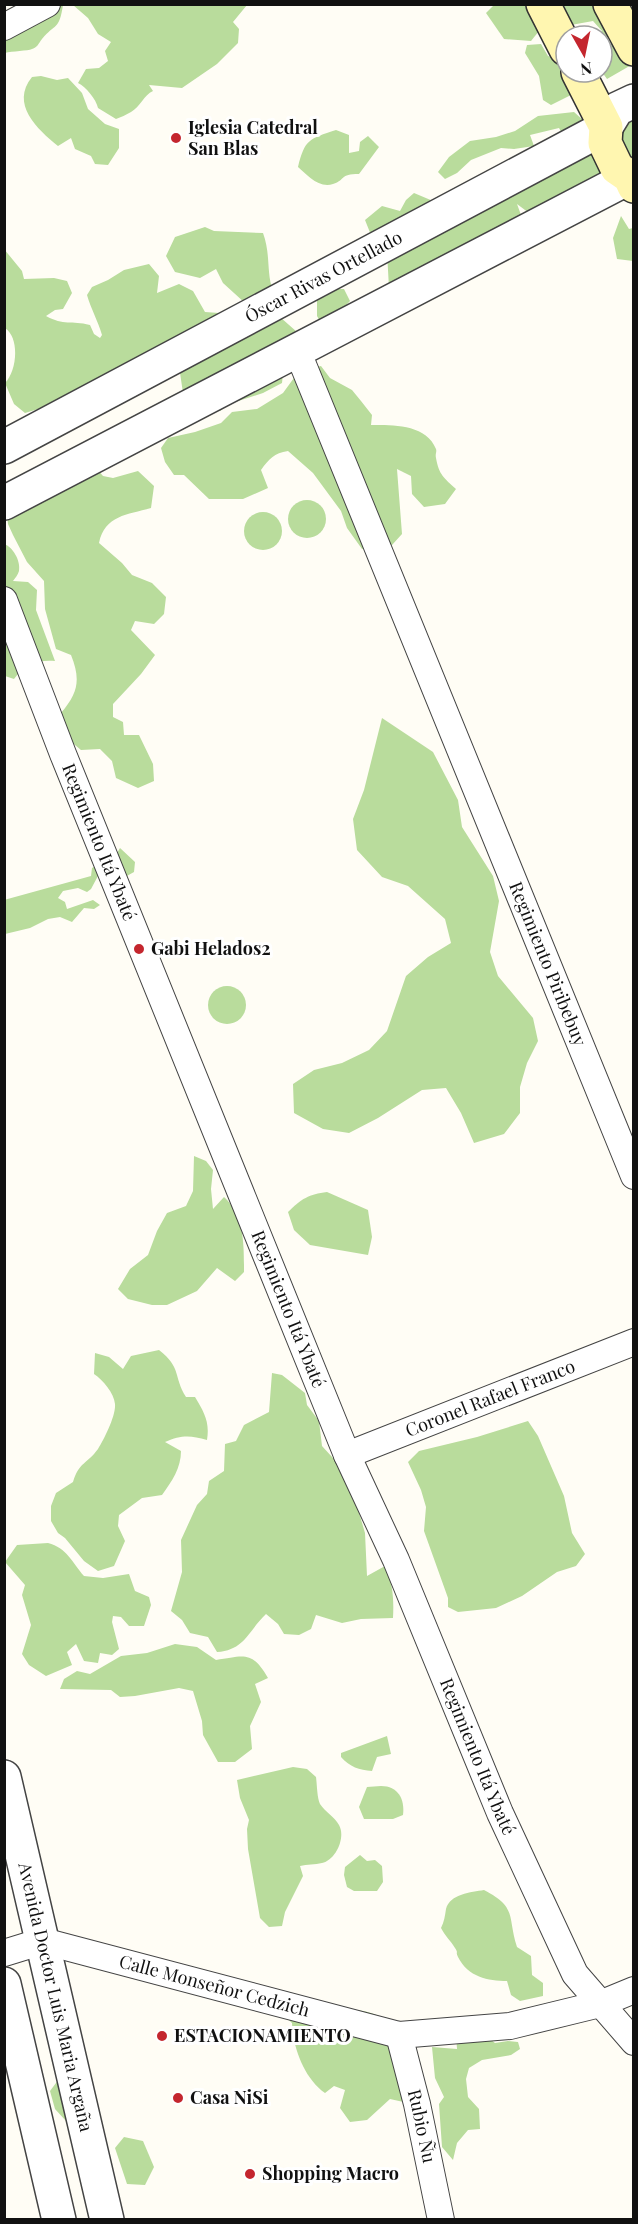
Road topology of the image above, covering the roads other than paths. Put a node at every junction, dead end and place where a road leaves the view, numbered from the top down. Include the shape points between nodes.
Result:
1 (47, 4) edge
2 (543, 4) edge
3 (610, 4) edge
4 (554, 26) edge
5 (4, 27) edge
6 (633, 49) edge
7 (584, 84) edge
8 (633, 101) edge
9 (606, 127) junction
10 (632, 180) edge
11 (297, 350) junction
12 (4, 447) edge
13 (4, 502) edge
14 (4, 600) edge
15 (633, 1176) edge
16 (633, 1342) edge
17 (347, 1455) junction
18 (4, 1777) edge
19 (42, 1941) junction
20 (4, 1953) edge
21 (4, 1984) edge
22 (633, 1990) edge
23 (600, 2004) junction
24 (399, 2035) junction
25 (633, 2042) edge
26 (59, 2220) edge
27 (107, 2220) edge
28 (441, 2220) edge

1 - 5 street
2 - 4 main road
3 - 6 main road
7 - 9 main road
8 - 9 street, Óscar Rivas Ortellado via 617,109
9 - 10 main road via 605,143 617,168
9 - 12 street, Óscar Rivas Ortellado
10 - 11 street
11 - 13 street
11 - 15 street, Regimiento Piribebuy
14 - 17 street, Regimiento Itá Ybaté
16 - 17 street, Coronel Rafael Franco
17 - 23 street, Regimiento Itá Ybaté via 396,1560 500,1814 575,1974
18 - 19 street, Avenida Doctor Luis Maria Argaña
19 - 20 street
19 - 24 street, Calle Monseñor Cedzich
19 - 27 street, Avenida Doctor Luis Maria Argaña
21 - 26 street
22 - 23 street, Calle Monseñor Cedzich
23 - 24 street, Calle Monseñor Cedzich via 510,2026
23 - 25 street, Regimiento Itá Ybaté
24 - 28 street, Rubio Ñu

